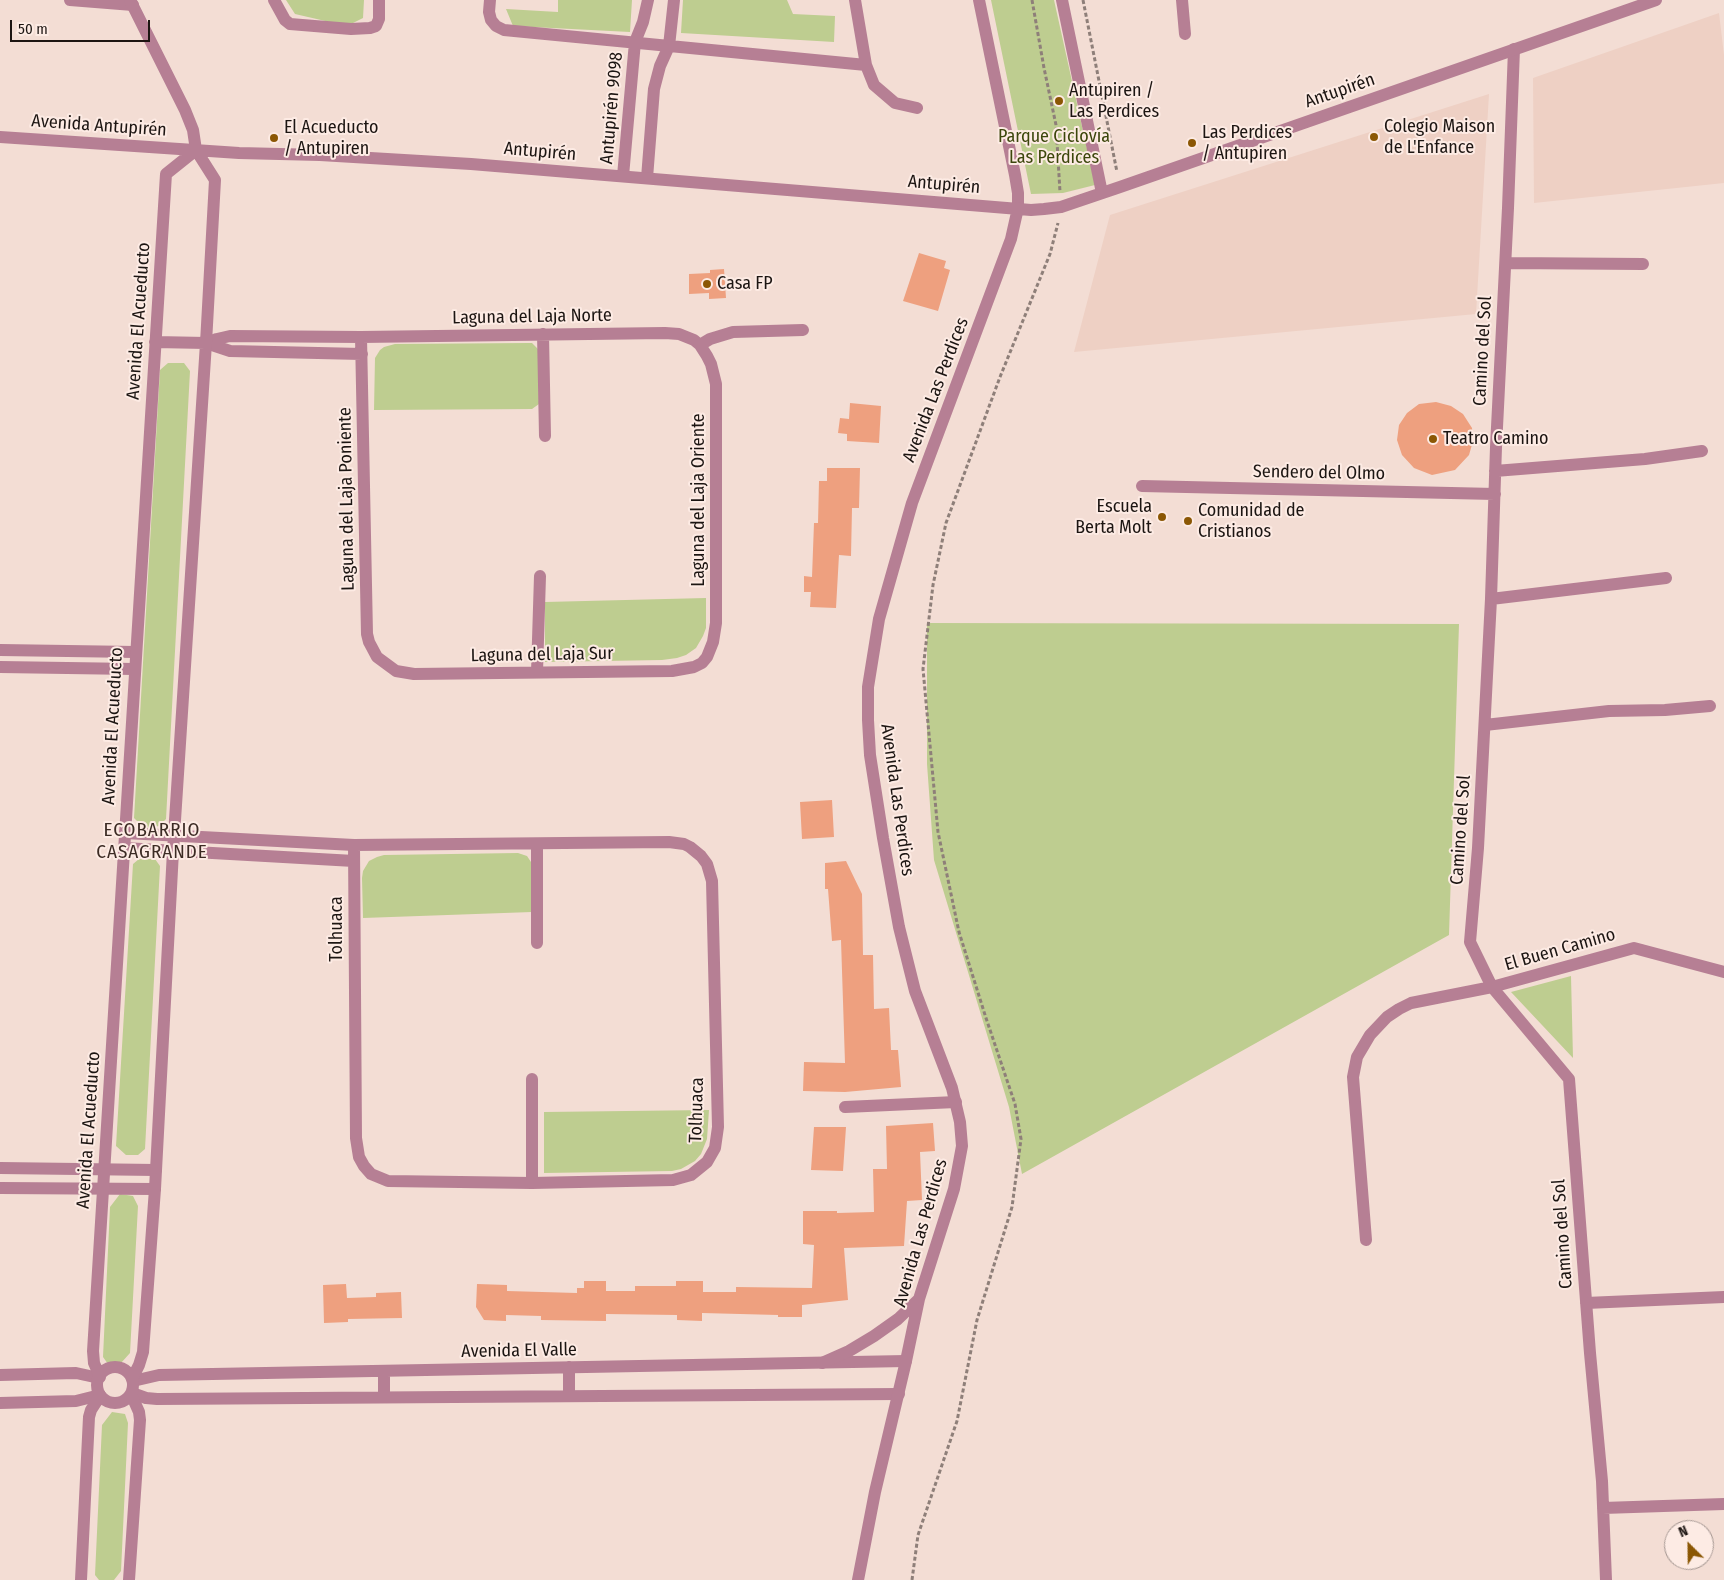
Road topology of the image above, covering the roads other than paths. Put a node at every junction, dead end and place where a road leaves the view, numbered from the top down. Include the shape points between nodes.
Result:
1 (70, 0) edge
2 (274, 0) edge
3 (379, 0) edge
4 (490, 0) edge
5 (648, 0) edge
6 (674, 0) edge
7 (855, 0) edge
8 (979, 0) edge
9 (1062, 0) edge
10 (1182, 0) edge
11 (1656, 0) edge
12 (131, 3) edge
13 (1185, 34) dead end
14 (635, 42) junction
15 (669, 46) junction
16 (1514, 49) junction
17 (866, 65) junction
18 (917, 108) dead end
19 (0, 137) edge
20 (196, 150) junction
21 (623, 176) junction
22 (647, 178) junction
23 (1102, 193) junction
24 (1018, 208) junction
25 (1506, 263) junction
26 (1643, 264) dead end
27 (803, 330) dead end
28 (543, 334) junction
29 (361, 337) junction
30 (155, 342) junction
31 (206, 343) junction
32 (700, 345) junction
33 (362, 354) junction
34 (544, 436) dead end
35 (1702, 451) dead end
36 (1496, 471) junction
37 (1142, 486) dead end
38 (1495, 494) junction
39 (540, 576) dead end
40 (1666, 578) dead end
41 (1491, 599) junction
42 (0, 650) edge
43 (135, 652) junction
44 (377, 657) joint
45 (707, 657) joint
46 (0, 667) edge
47 (134, 670) junction
48 (537, 672) junction
49 (1710, 706) dead end
50 (1485, 725) junction
51 (124, 832) junction
52 (174, 835) junction
53 (537, 844) junction
54 (354, 846) junction
55 (124, 848) junction
56 (173, 851) junction
57 (354, 861) junction
58 (537, 943) dead end
59 (1724, 972) edge
60 (1492, 988) junction
61 (532, 1079) dead end
62 (956, 1102) junction
63 (846, 1107) dead end
64 (0, 1168) edge
65 (105, 1170) junction
66 (156, 1170) junction
67 (532, 1183) junction
68 (0, 1188) edge
69 (103, 1189) junction
70 (155, 1189) junction
71 (1366, 1240) dead end
72 (1724, 1297) edge
73 (919, 1300) junction
74 (1586, 1303) junction
75 (906, 1361) junction
76 (822, 1363) junction
77 (569, 1367) junction
78 (384, 1370) junction
79 (0, 1375) edge
80 (99, 1377) junction
81 (132, 1387) junction
82 (899, 1394) junction
83 (100, 1395) junction
84 (569, 1395) junction
85 (384, 1397) junction
86 (0, 1403) edge
87 (1724, 1504) edge
88 (1603, 1508) junction
89 (81, 1580) edge
90 (129, 1580) edge
91 (858, 1580) edge
92 (1606, 1580) edge

1 - 12 street
2 - 3 street via 290,24 351,29 376,26
4 - 14 street, Antupirén 9098 via 490,16 500,29
5 - 14 street, Antupirén 9098
6 - 15 street
7 - 17 street
8 - 24 street, Avenida Las Perdices via 1015,175
9 - 23 street
10 - 13 street
11 - 16 street, Antupirén
12 - 20 street via 188,115
14 - 15 street
14 - 21 street, Antupirén 9098
15 - 17 street
15 - 22 street via 654,89
16 - 23 street, Antupirén
16 - 25 street, Camino del Sol
17 - 18 street via 874,86 896,103
19 - 20 street, Avenida Antupirén
20 - 21 street, Antupirén via 431,161
20 - 30 street, Avenida El Acueducto via 166,174
20 - 31 street via 215,180
21 - 22 street, Antupirén
22 - 24 street, Antupirén
23 - 24 street, Antupirén via 1061,207 1044,210
24 - 62 street, Avenida Las Perdices via 1011,239 912,503 879,619 868,688 870,755 907,965
25 - 26 street
25 - 36 street, Camino del Sol
27 - 32 street via 733,332
28 - 29 street, Laguna del Laja Norte
28 - 32 street, Laguna del Laja Norte via 666,333 688,337
28 - 34 street
29 - 31 street, Laguna del Laja Norte via 230,336
29 - 33 street, Laguna del Laja Poniente
30 - 31 street
30 - 43 street, Avenida El Acueducto
31 - 33 street via 230,351
31 - 52 street
32 - 45 street, Laguna del Laja Oriente via 711,364 716,384 716,623
33 - 44 street, Laguna del Laja Poniente via 367,634
35 - 36 street
36 - 38 street, Camino del Sol
37 - 38 street, Sendero del Olmo
38 - 41 street, Camino del Sol
39 - 48 street
40 - 41 street
41 - 50 street, Camino del Sol
42 - 43 street
43 - 47 street, Avenida El Acueducto
44 - 48 street, Laguna del Laja Sur via 396,671 414,674
45 - 48 street, Laguna del Laja Sur via 694,667 678,670
46 - 47 street
47 - 51 street, Avenida El Acueducto
49 - 50 street via 1609,711
50 - 60 street, Camino del Sol via 1470,942
51 - 52 street
51 - 55 street, Avenida El Acueducto
52 - 54 street
52 - 56 street
53 - 54 street, Tolhuaca
53 - 58 street
53 - 67 street, Tolhuaca via 676,842 690,847 707,864 712,881 718,1127 712,1155 700,1169 682,1178
54 - 57 street, Tolhuaca
55 - 56 street
55 - 65 street, Avenida El Acueducto
56 - 57 street
56 - 66 street
57 - 67 street, Tolhuaca via 356,1147 364,1166 371,1174 388,1181
59 - 60 street, El Buen Camino via 1634,948
60 - 71 street, El Buen Camino via 1398,1008 1370,1035 1357,1057 1353,1077
60 - 74 street, Camino del Sol via 1569,1080
61 - 67 street
62 - 63 street
62 - 73 street, Avenida Las Perdices via 962,1134 958,1173
64 - 65 street
65 - 66 street
65 - 69 street, Avenida El Acueducto
66 - 70 street
68 - 69 street
69 - 70 street
69 - 80 street, Avenida El Acueducto via 93,1351
70 - 81 street via 143,1352
72 - 74 street
73 - 75 street, Avenida Las Perdices
73 - 76 street via 874,1336
74 - 88 street, Camino del Sol
75 - 76 street, Avenida El Valle
75 - 82 street, Avenida Las Perdices
76 - 77 street, Avenida El Valle
77 - 78 street, Avenida El Valle
77 - 84 street
78 - 81 street, Avenida El Valle via 159,1375
78 - 85 street
79 - 80 street via 76,1373
80 - 81 street via 114,1367 123,1369 130,1375
80 - 83 street via 97,1387
81 - 83 street via 125,1401 116,1404
81 - 85 street via 152,1399
81 - 90 street via 140,1420
82 - 84 street
82 - 91 street, Avenida Las Perdices
83 - 86 street via 76,1401
83 - 89 street via 89,1417
84 - 85 street
87 - 88 street
88 - 92 street, Camino del Sol

